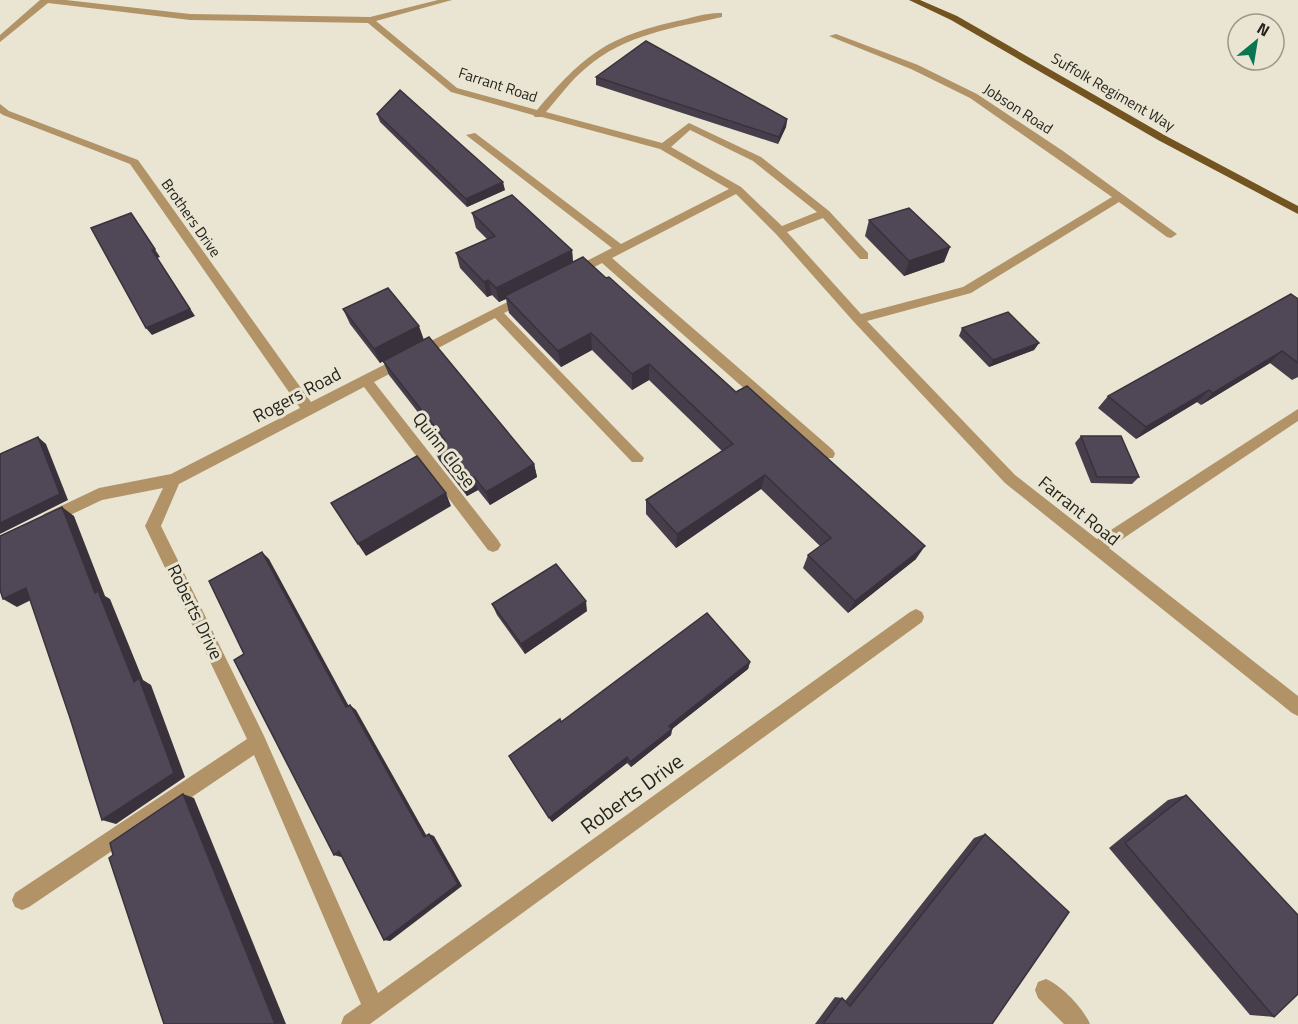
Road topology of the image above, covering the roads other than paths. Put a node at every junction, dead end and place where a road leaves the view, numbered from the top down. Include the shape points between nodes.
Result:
1 (46, 0) edge
2 (448, 0) edge
3 (914, 0) edge
4 (719, 15) dead end
5 (370, 20) junction
6 (832, 36) dead end
7 (0, 39) edge
8 (0, 107) edge
9 (538, 115) junction
10 (471, 135) dead end
11 (664, 147) junction
12 (736, 189) junction
13 (1119, 197) junction
14 (1298, 210) edge
15 (825, 213) junction
16 (780, 231) junction
17 (1172, 234) dead end
18 (620, 249) junction
19 (864, 256) dead end
20 (603, 257) junction
21 (564, 277) edge
22 (535, 292) edge
23 (496, 312) junction
24 (858, 319) junction
25 (365, 379) junction
26 (308, 408) junction
27 (1298, 414) edge
28 (828, 454) dead end
29 (637, 458) dead end
30 (174, 480) junction
31 (40, 524) edge
32 (493, 545) dead end
33 (1096, 548) junction
34 (916, 617) dead end
35 (1298, 707) edge
36 (258, 742) junction
37 (22, 900) dead end
38 (1046, 990) dead end
39 (373, 1007) junction
40 (352, 1024) edge
41 (1079, 1024) edge

1 - 5 street via 190,17
1 - 7 street
2 - 5 street
3 - 14 main road, Suffolk Regiment Way via 954,18 1162,138
4 - 9 street via 650,30 614,43 581,66
5 - 9 street, Farrant Road via 454,90
6 - 13 street, Jobson Road via 878,52 990,106
8 - 26 street, Brothers Drive via 6,113 134,162
9 - 11 street, Farrant Road
10 - 18 street
11 - 12 street, Farrant Road
11 - 15 street via 689,126 757,159
12 - 16 street, Farrant Road
12 - 18 street
13 - 17 street, Jobson Road
13 - 24 street via 967,290
15 - 16 street
15 - 19 street
16 - 24 street, Farrant Road
18 - 20 street
20 - 21 street
20 - 28 street
22 - 23 street, Rogers Road
23 - 25 street, Rogers Road
23 - 29 street
24 - 33 street, Farrant Road via 1010,479
25 - 26 street, Rogers Road
25 - 32 street, Quinn Close
26 - 30 street, Rogers Road
27 - 33 street
30 - 31 street, Rogers Road via 99,494
30 - 36 street, Roberts Drive via 153,526
33 - 35 street, Farrant Road
34 - 39 street, Roberts Drive
36 - 37 street
36 - 39 street, Roberts Drive
38 - 41 street
39 - 40 street, Roberts Drive

